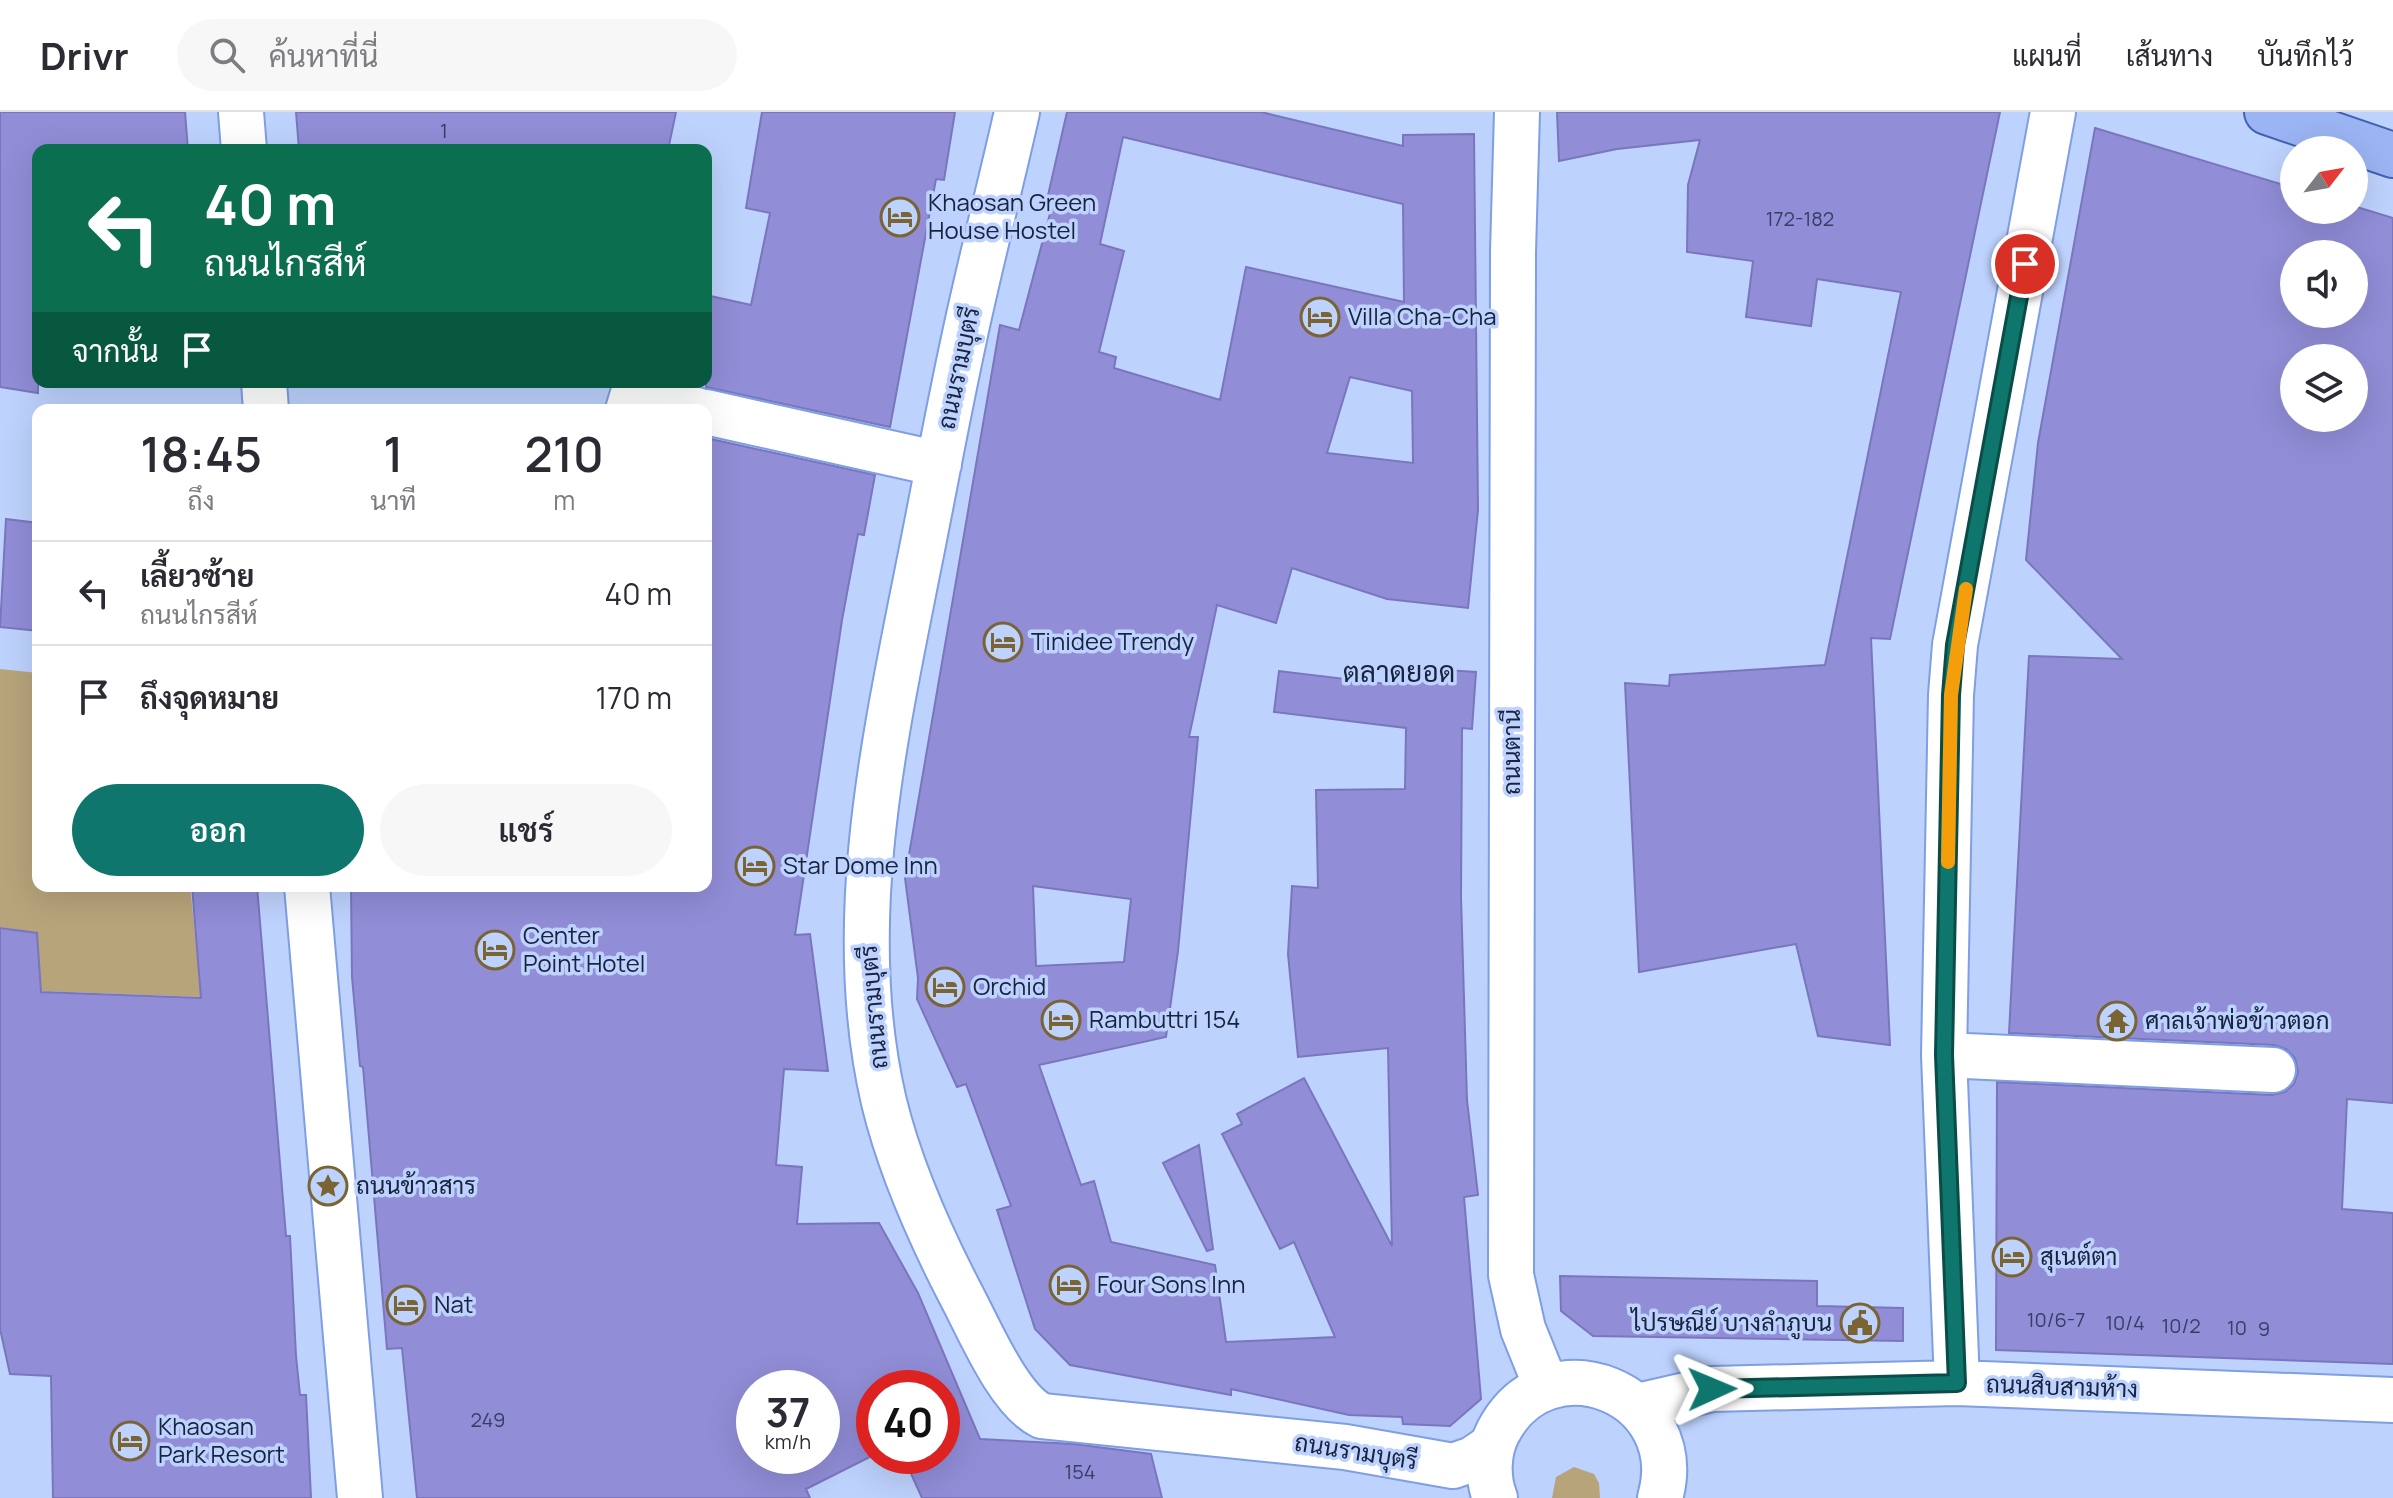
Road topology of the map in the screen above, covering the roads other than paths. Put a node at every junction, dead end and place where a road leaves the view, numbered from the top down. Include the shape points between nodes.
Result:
1 (241, 112) edge
2 (1017, 112) edge
3 (1517, 112) edge
4 (2053, 112) edge
5 (2267, 112) edge
6 (244, 144) edge
7 (2393, 155) edge
8 (630, 404) edge
9 (667, 404) edge
10 (712, 413) edge
11 (939, 464) junction
12 (308, 892) edge
13 (1944, 1055) junction
14 (2273, 1070) dead end
15 (1957, 1383) junction
16 (1546, 1386) junction
17 (2393, 1400) edge
18 (1638, 1406) junction
19 (1492, 1446) junction
20 (360, 1498) edge
21 (1495, 1498) edge
22 (1660, 1498) edge

1 - 6 street
2 - 11 street, ถนนรามบุตรี
3 - 16 street, ถนนตานี via 1511,1275 1523,1329
4 - 13 street via 1955,645
5 - 7 main road
8 - 9 street via 632,397
10 - 11 street
11 - 19 street, ถนนรามบุตรี via 894,690 868,868 868,954 884,1100 901,1161 993,1356 1029,1410 1042,1416 1345,1447 1453,1466
12 - 20 street
13 - 14 street
13 - 15 street
15 - 17 street, ถนนสิบสามห้าง
15 - 18 street, ถนนสิบสามห้าง via 1712,1389
16 - 18 street via 1597,1385
16 - 19 street via 1505,1419
18 - 22 street via 1663,1448 1666,1479
19 - 21 street via 1489,1468

